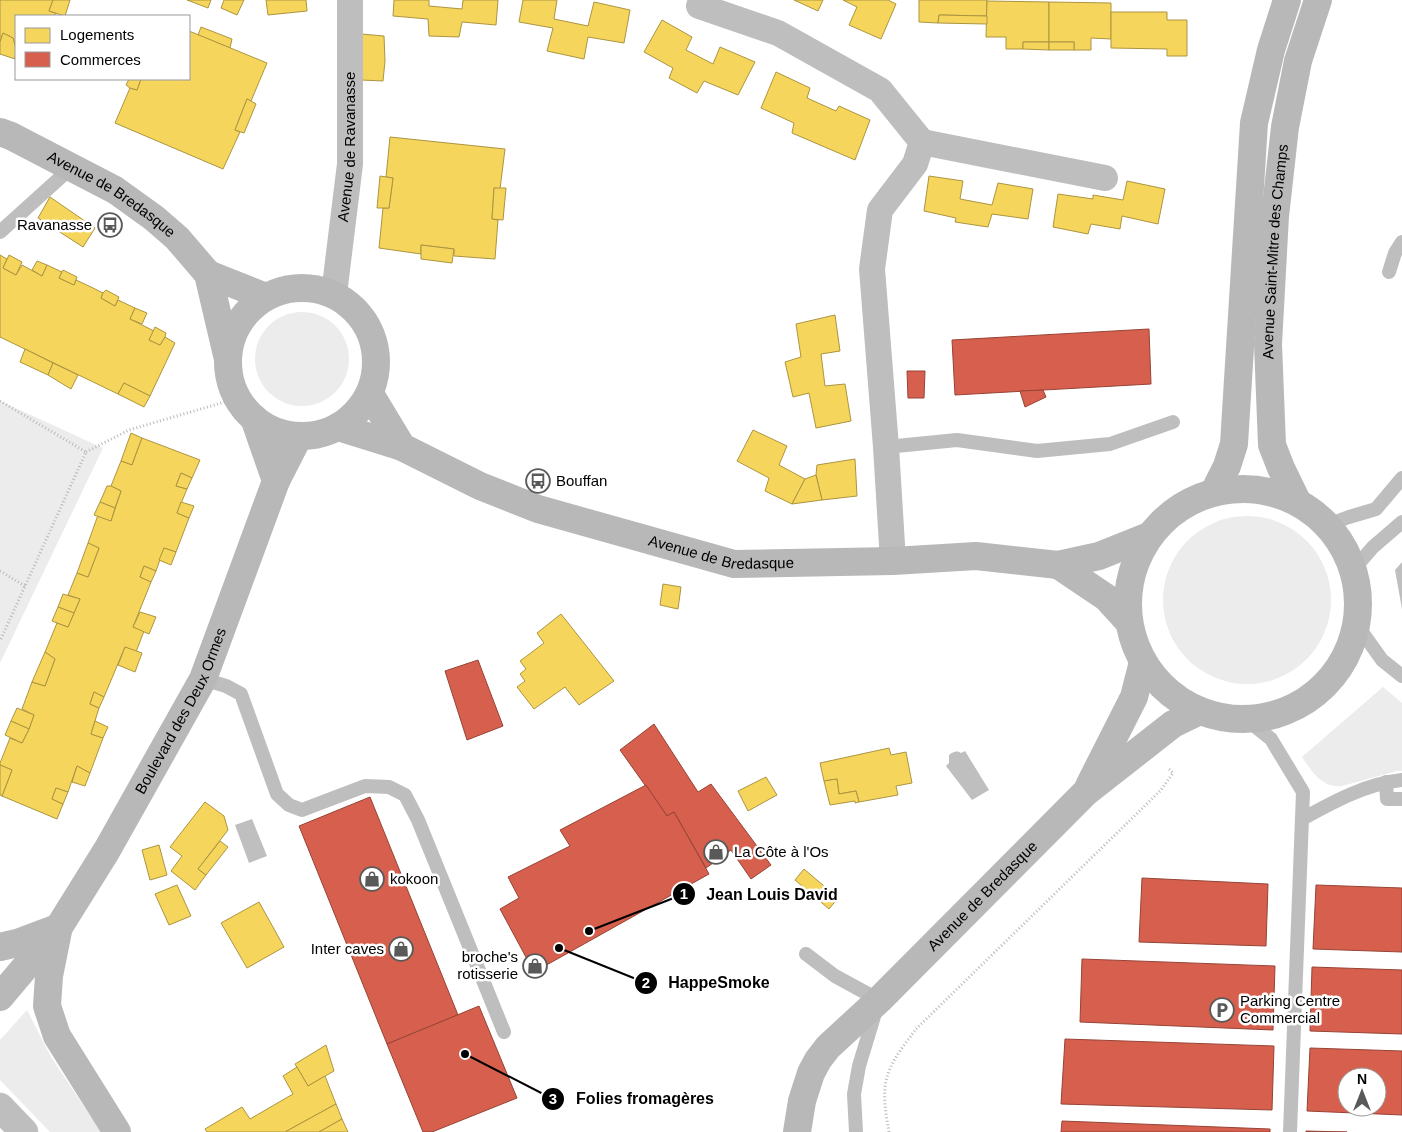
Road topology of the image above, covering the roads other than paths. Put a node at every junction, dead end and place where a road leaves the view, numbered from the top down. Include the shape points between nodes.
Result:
1 (350, 0) edge
2 (1287, 0) edge
3 (1318, 0) edge
4 (699, 6) dead end
5 (0, 132) edge
6 (922, 142) junction
7 (72, 167) junction
8 (1105, 178) dead end
9 (0, 232) edge
10 (1402, 242) edge
11 (1389, 272) dead end
12 (208, 274) junction
13 (334, 294) junction
14 (266, 297) junction
15 (228, 357) junction
16 (370, 394) junction
17 (245, 408) junction
18 (1173, 422) dead end
19 (338, 427) junction
20 (299, 436) junction
21 (402, 447) junction
22 (886, 447) junction
23 (1402, 478) edge
24 (276, 481) junction
25 (1214, 492) junction
26 (1297, 501) junction
27 (1402, 522) edge
28 (1328, 525) junction
29 (1149, 536) junction
30 (893, 561) junction
31 (1058, 565) junction
32 (1353, 570) junction
33 (1128, 621) junction
34 (1357, 625) junction
35 (1143, 662) junction
36 (1402, 676) edge
37 (202, 679) junction
38 (1200, 711) junction
39 (1246, 719) junction
40 (1402, 780) edge
41 (1386, 782) junction
42 (1085, 793) junction
43 (1402, 799) edge
44 (1302, 819) junction
45 (59, 927) junction
46 (0, 946) edge
47 (806, 954) dead end
48 (0, 997) edge
49 (879, 1000) junction
50 (504, 1032) dead end
51 (0, 1106) edge
52 (24, 1132) edge
53 (117, 1132) edge
54 (797, 1132) edge
55 (856, 1132) edge
56 (1290, 1132) edge

1 - 13 street, Avenue de Ravanasse via 350,164
2 - 25 street, Avenue Saint-Mitre des Champs via 1254,122 1234,444
3 - 26 street, Avenue Saint-Mitre des Champs via 1298,61 1285,127 1275,216 1268,344 1272,445
4 - 6 street via 778,33 880,90
5 - 7 street, Avenue de Bredasque
6 - 8 street
6 - 22 street via 915,164 880,210 872,269
7 - 9 lane
7 - 12 street, Avenue de Bredasque via 114,190 154,218 177,238
10 - 11 lane via 1394,253
12 - 14 street, Avenue de Bredasque
12 - 15 street, Avenue de Bredasque
13 - 14 street via 312,288 288,289
13 - 16 street via 358,311 373,337 377,366
14 - 15 street via 247,312 233,332
15 - 17 street via 229,378
16 - 19 street via 356,414
16 - 21 street
17 - 20 street via 274,431
17 - 24 street
18 - 22 lane via 1110,444 1037,451 957,440
19 - 20 street via 319,435
19 - 21 street, Avenue de Bredasque
20 - 24 street, Boulevard des Deux Ormes
21 - 30 street, Avenue de Bredasque via 480,486 538,509 734,564
22 - 30 street
23 - 28 lane via 1376,509
24 - 37 street, Boulevard des Deux Ormes
25 - 26 street via 1250,489
25 - 29 street via 1189,502 1167,517
26 - 28 street
27 - 32 lane
28 - 32 street via 1343,546
29 - 31 street, Avenue de Bredasque via 1099,556
29 - 33 street via 1135,562 1128,591
30 - 31 street, Avenue de Bredasque via 976,556
31 - 33 street, Avenue de Bredasque via 1107,598
32 - 34 street via 1358,598
33 - 35 street
34 - 36 lane via 1382,660
34 - 39 street via 1347,654 1329,680 1311,696 1277,714
35 - 38 street via 1168,691
35 - 42 street, Avenue de Bredasque via 1134,697
37 - 45 street, Boulevard des Deux Ormes via 107,850
37 - 50 lane via 241,694 277,794 289,806 302,810 365,786 389,787 405,795
38 - 39 street
38 - 42 street, Avenue de Bredasque via 1173,724
39 - 44 lane via 1271,739 1303,792
40 - 41 lane
41 - 43 lane via 1387,799
41 - 44 lane via 1344,796
42 - 49 street, Avenue de Bredasque
44 - 56 lane
45 - 46 street
45 - 48 street, Boulevard des Deux Ormes
45 - 53 street, Boulevard des Deux Ormes via 49,976 47,1006 57,1036
47 - 49 lane via 835,976
49 - 54 street, Avenue de Bredasque via 818,1060 802,1101
49 - 55 lane, Avenue de Bredasque via 854,1094
51 - 52 main road

